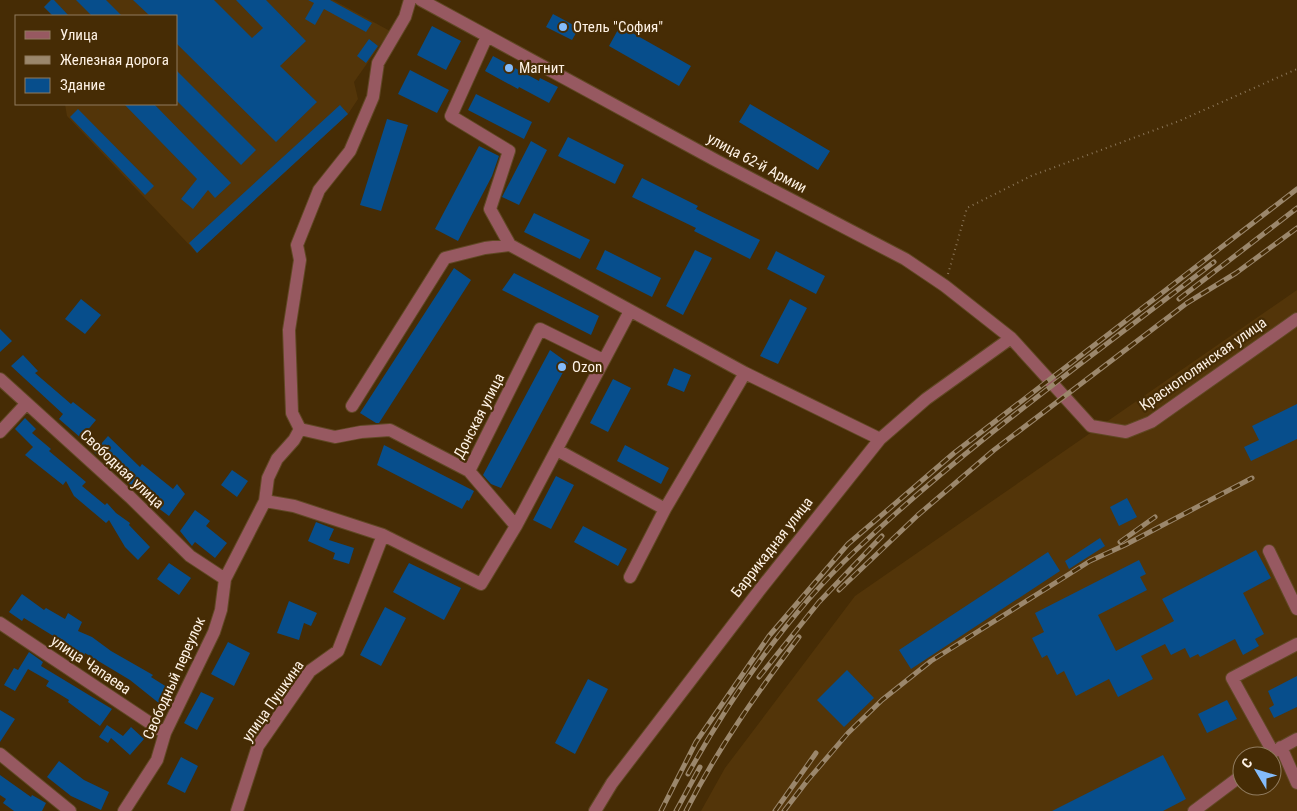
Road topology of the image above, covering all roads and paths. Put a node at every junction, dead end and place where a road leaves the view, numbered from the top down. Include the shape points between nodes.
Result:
1 (410, 0) edge
2 (421, 0) edge
3 (488, 36) junction
4 (1297, 69) edge
5 (510, 245) junction
6 (945, 286) junction
7 (630, 311) junction
8 (1297, 319) edge
9 (1011, 338) junction
10 (603, 360) junction
11 (745, 373) junction
12 (0, 379) edge
13 (1054, 386) joint
14 (26, 404) junction
15 (352, 406) dead end
16 (300, 429) junction
17 (0, 432) edge
18 (880, 439) junction
19 (557, 450) junction
20 (469, 471) junction
21 (265, 501) junction
22 (665, 509) junction
23 (516, 526) junction
24 (383, 535) junction
25 (1269, 551) dead end
26 (630, 577) dead end
27 (225, 579) junction
28 (1297, 609) edge
29 (0, 623) edge
30 (1297, 644) edge
31 (165, 733) junction
32 (1297, 739) edge
33 (1271, 746) edge
34 (1282, 747) edge
35 (0, 754) edge
36 (1282, 763) edge
37 (1232, 783) edge
38 (1297, 783) edge
39 (70, 811) edge
40 (124, 811) edge
41 (237, 811) edge
42 (595, 811) edge
43 (1194, 811) edge

1 - 16 street via 405,17 378,63 373,97 350,151 319,190 297,245 300,260 289,330 292,414
2 - 3 street, улица 62-й Армии
3 - 5 street via 451,116 509,151 490,209
3 - 6 street, улица 62-й Армии via 905,259
4 - 6 path via 1179,121 1031,176 967,208
5 - 7 street
5 - 15 street via 445,258
6 - 9 street, улица 62-й Армии
7 - 10 street
7 - 11 street
8 - 13 street, Краснополянская улица via 1151,422 1126,432 1092,426
9 - 13 street, улица 62-й Армии
9 - 18 street, Баррикадная улица via 926,399
10 - 19 street
10 - 20 street, Донская улица via 540,329
11 - 18 street
11 - 22 street
12 - 14 street, Свободная улица
14 - 17 street
14 - 27 street, Свободная улица via 190,556
16 - 20 street, Донская улица via 335,437 390,430
16 - 21 street, Свободный переулок via 277,459 268,478
18 - 42 street, Баррикадная улица via 762,587 612,783
19 - 22 street
19 - 23 street
20 - 23 street
21 - 24 street via 294,506
21 - 27 street, Свободный переулок
22 - 26 street
23 - 24 street via 481,584
24 - 41 street, улица Пушкина via 338,651 310,671 258,746
25 - 28 street
27 - 31 street, Свободный переулок via 214,632
29 - 31 street, улица Чапаева
30 - 33 street via 1232,678
31 - 40 street, Свободный переулок via 157,760
32 - 34 street
35 - 39 street
36 - 38 street
37 - 43 street

